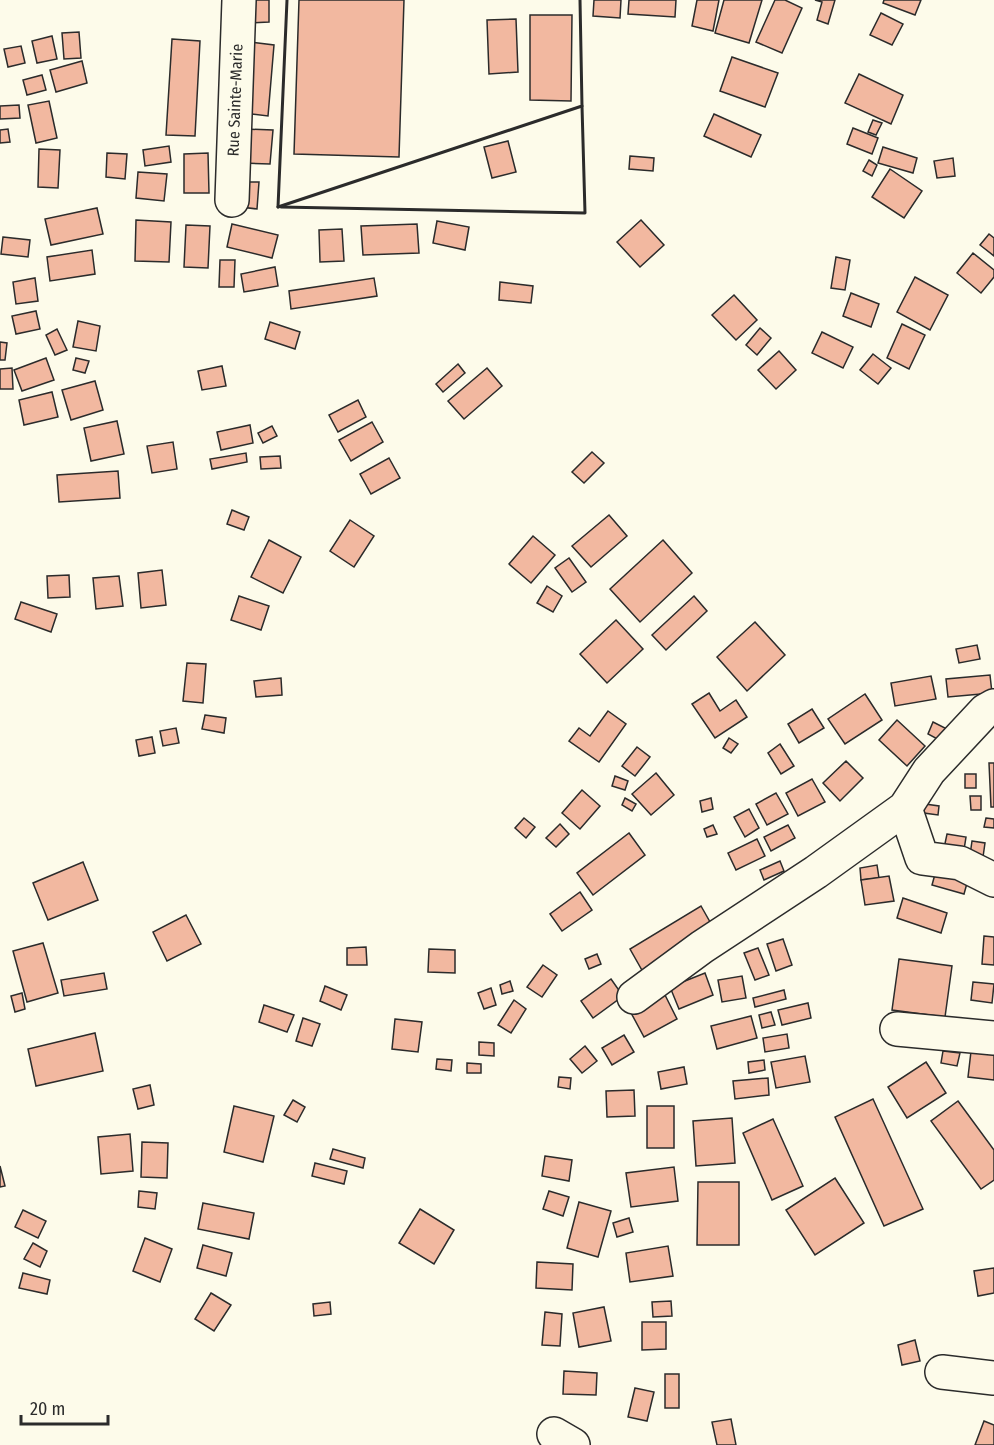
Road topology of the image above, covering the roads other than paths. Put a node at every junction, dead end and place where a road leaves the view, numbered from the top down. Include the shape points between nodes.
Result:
1 (239, 0) edge
2 (232, 200) dead end
3 (994, 706) edge
4 (905, 808) junction
5 (994, 880) edge
6 (634, 997) dead end
7 (897, 1029) dead end
8 (994, 1038) edge
9 (942, 1372) dead end
10 (994, 1378) edge

1 - 2 street, Rue Sainte-Marie
3 - 4 street via 929,771
4 - 5 street via 922,858 960,863
4 - 6 street
7 - 8 street
9 - 10 street

